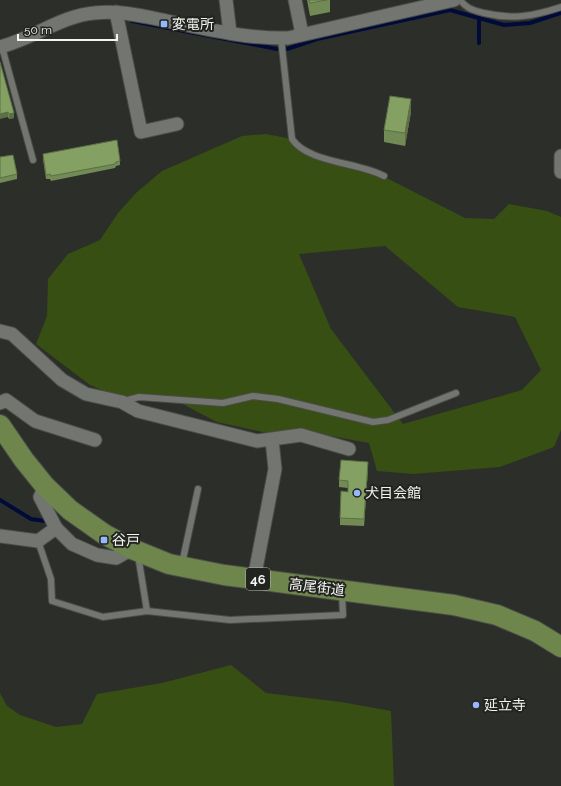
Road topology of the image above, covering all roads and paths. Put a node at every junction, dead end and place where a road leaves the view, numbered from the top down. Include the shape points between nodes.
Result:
1 (226, 0) edge
2 (295, 0) edge
3 (454, 0) edge
4 (460, 0) edge
5 (561, 7) edge
6 (116, 12) junction
7 (230, 33) junction
8 (302, 34) junction
9 (281, 38) junction
10 (1, 47) edge
11 (177, 124) dead end
12 (561, 156) edge
13 (33, 160) dead end
14 (561, 172) edge
15 (384, 176) dead end
16 (0, 331) edge
17 (456, 392) dead end
18 (122, 402) junction
19 (0, 403) edge
20 (0, 425) edge
21 (95, 440) dead end
22 (272, 440) junction
23 (349, 449) dead end
24 (45, 486) junction
25 (198, 489) dead end
26 (56, 528) junction
27 (0, 536) edge
28 (38, 541) junction
29 (135, 551) junction
30 (181, 567) junction
31 (254, 579) junction
32 (342, 590) junction
33 (147, 611) junction
34 (561, 647) edge

1 - 7 street
2 - 8 street
3 - 8 street
4 - 5 lane via 470,10 503,18 538,15
6 - 7 street
6 - 10 street via 93,13 66,20
6 - 11 street via 141,132
7 - 9 street
8 - 9 street
9 - 15 lane via 292,139 297,146 310,153 372,170
10 - 13 lane
12 - 14 street
16 - 18 street via 12,334 62,380 86,394
17 - 18 lane via 388,420 373,422 278,399 253,396 223,403 139,397
18 - 22 street via 138,411 257,441
19 - 21 street via 6,400 35,421
20 - 24 main road, 高尾街道 / 46
22 - 23 street via 301,436
22 - 31 street via 275,469
24 - 26 street via 40,497
24 - 29 main road, 高尾街道 / 46 via 70,510 104,534
25 - 30 lane
26 - 28 street
26 - 29 street via 72,544 97,555 116,558
27 - 28 street
28 - 33 lane via 52,579 52,601 103,617
29 - 30 main road, 高尾街道 / 46
29 - 33 lane
30 - 31 main road, 高尾街道 / 46
31 - 32 main road, 高尾街道 / 46
32 - 33 lane via 343,615 230,620
32 - 34 main road, 高尾街道 / 46 via 454,605 497,615 535,631

